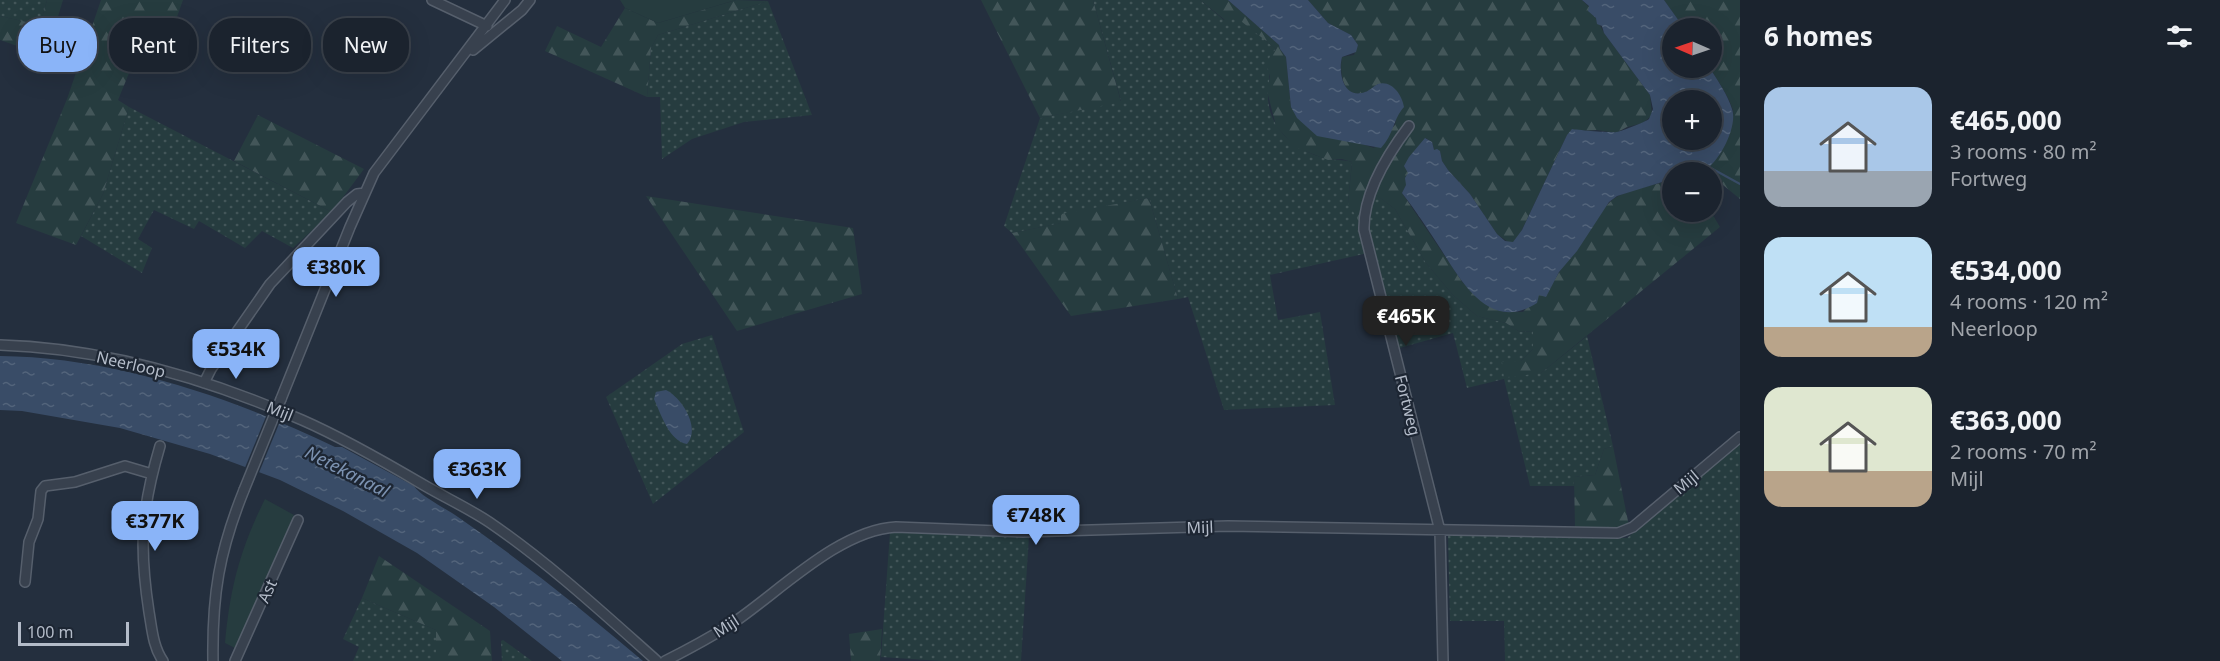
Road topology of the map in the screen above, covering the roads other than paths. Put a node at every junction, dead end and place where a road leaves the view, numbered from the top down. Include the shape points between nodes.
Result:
1 (432, 0) edge
2 (505, 0) edge
3 (530, 0) edge
4 (487, 26) junction
5 (462, 59) junction
6 (1409, 126) dead end
7 (365, 193) junction
8 (0, 345) edge
9 (204, 383) junction
10 (258, 402) joint
11 (1740, 437) edge
12 (160, 446) dead end
13 (152, 474) junction
14 (298, 520) dead end
15 (1440, 531) junction
16 (25, 582) dead end
17 (164, 661) edge
18 (213, 661) edge
19 (235, 661) edge
20 (657, 661) edge
21 (665, 661) edge
22 (1443, 661) edge

1 - 4 street
2 - 4 street
3 - 5 street
4 - 5 street
5 - 7 street via 387,155
6 - 15 street, Fortweg via 1371,191 1364,230
7 - 9 street via 347,202 270,284
7 - 18 street, bridge via 232,518 220,560
8 - 9 street, Neerloop via 102,357
9 - 10 street, Neerloop
10 - 20 street, Mijl via 304,420 489,522 576,589
11 - 15 street, Mijl via 1633,527 1618,534
12 - 13 street
13 - 16 street via 125,466 75,482 45,486 29,542
13 - 17 street via 143,522 142,562 155,647
14 - 19 street, Ast
15 - 21 street, Mijl via 1228,526 1034,532 886,527 817,560 729,625
15 - 22 street, Fortweg

